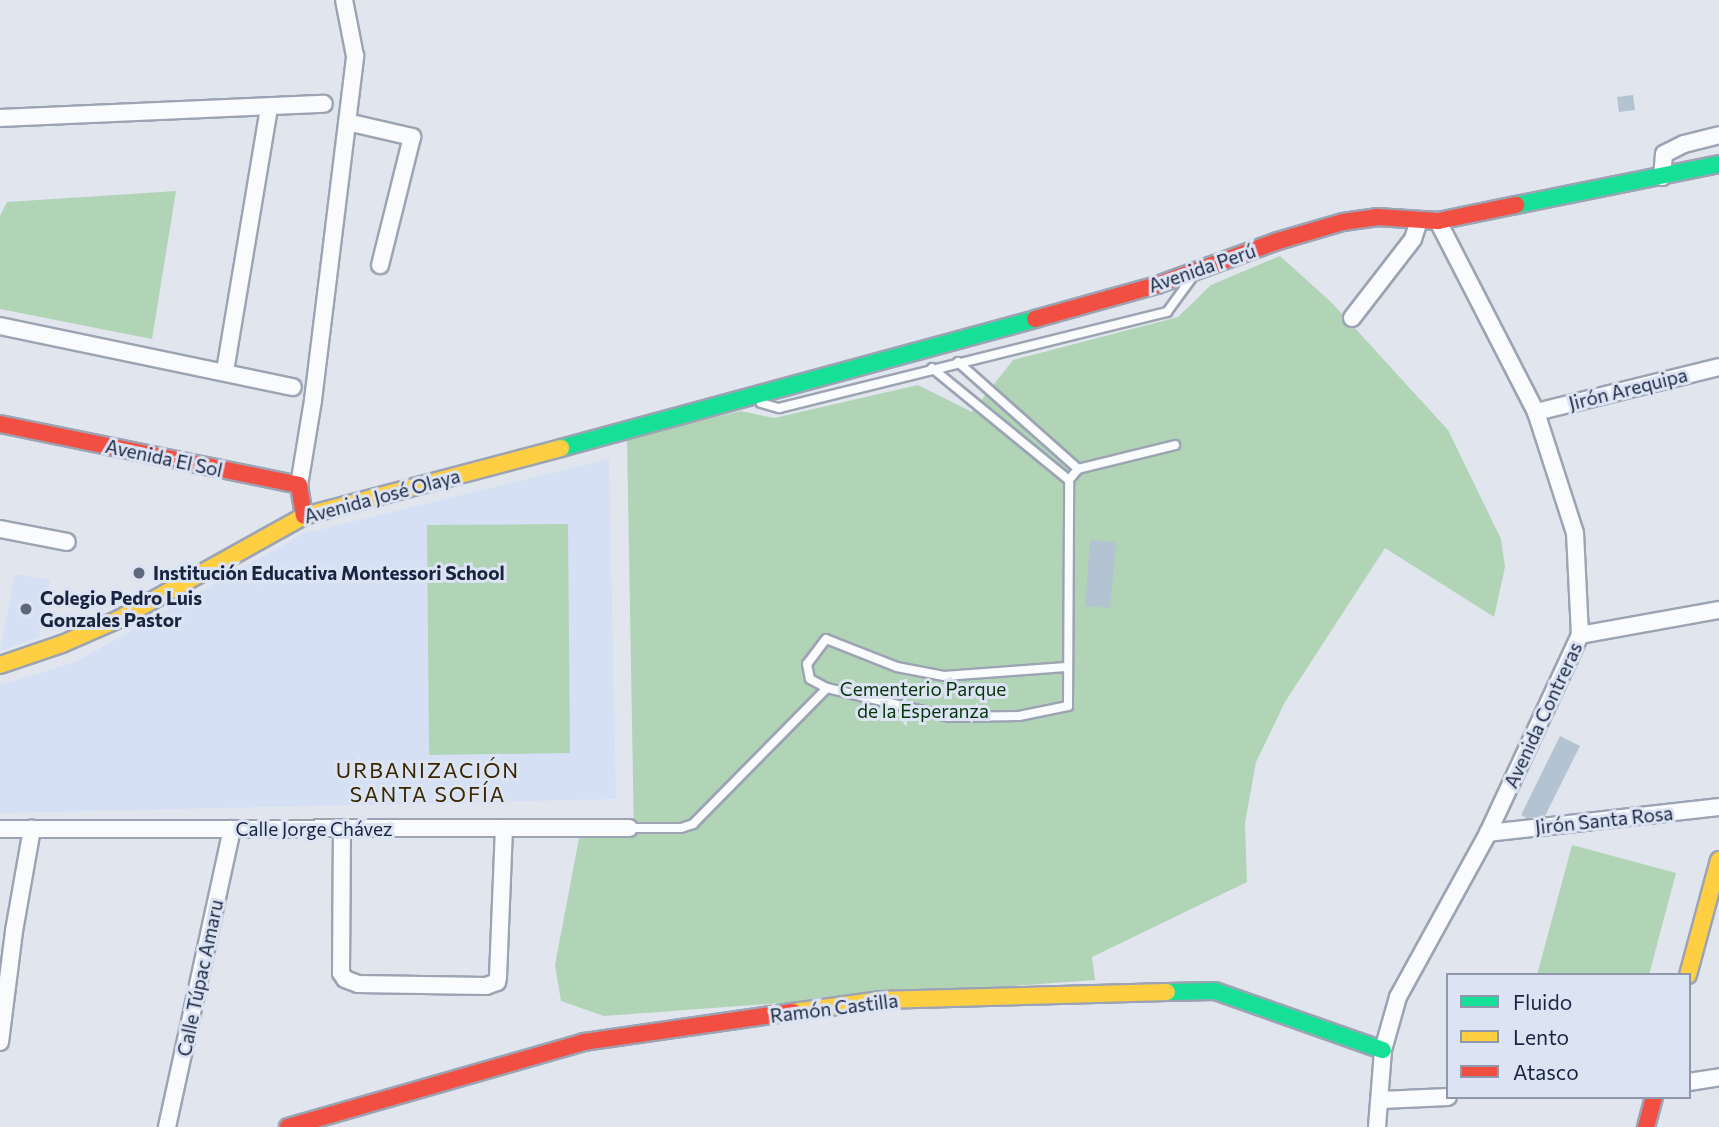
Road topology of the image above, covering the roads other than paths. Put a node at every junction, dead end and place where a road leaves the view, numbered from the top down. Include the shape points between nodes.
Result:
1 (344, 0) edge
2 (324, 104) dead end
3 (269, 107) junction
4 (0, 118) edge
5 (347, 122) junction
6 (1719, 135) edge
7 (1719, 164) edge
8 (1662, 177) junction
9 (1419, 221) junction
10 (1438, 221) junction
11 (380, 265) dead end
12 (1198, 271) junction
13 (1352, 318) dead end
14 (0, 326) edge
15 (958, 362) junction
16 (1719, 367) edge
17 (932, 368) junction
18 (225, 371) junction
19 (293, 387) dead end
20 (748, 399) junction
21 (1536, 412) junction
22 (0, 424) edge
23 (1175, 445) dead end
24 (1078, 469) junction
25 (1069, 480) junction
26 (299, 485) junction
27 (303, 516) junction
28 (0, 529) edge
29 (66, 542) dead end
30 (1719, 610) edge
31 (1580, 635) junction
32 (0, 665) edge
33 (1066, 667) junction
34 (827, 688) junction
35 (1719, 807) edge
36 (504, 828) junction
37 (629, 828) joint
38 (0, 829) edge
39 (33, 829) junction
40 (232, 829) junction
41 (342, 829) junction
42 (1488, 834) junction
43 (1719, 860) edge
44 (1689, 973) edge
45 (0, 1042) edge
46 (1383, 1050) junction
47 (1719, 1077) edge
48 (1691, 1082) edge
49 (1446, 1097) edge
50 (1653, 1099) edge
51 (1381, 1100) junction
52 (167, 1127) edge
53 (288, 1127) edge
54 (1377, 1127) edge
55 (1646, 1127) edge

1 - 5 street via 355,56
2 - 3 street
3 - 4 street
3 - 18 street
5 - 11 street via 412,138
5 - 26 street
6 - 8 street via 1664,154
7 - 8 main road, Avenida Perú
8 - 10 main road, Avenida Perú
9 - 10 main road, Avenida Perú
9 - 12 main road, Avenida Perú via 1377,217 1343,222
9 - 13 street via 1413,239
10 - 21 street, Avenida Contreras
12 - 15 lane via 1167,312
12 - 20 main road, Avenida Perú
14 - 18 street
15 - 17 lane
15 - 24 lane
16 - 21 street, Jirón Arequipa
17 - 20 lane via 779,408
17 - 25 lane
18 - 19 street
20 - 27 main road, Avenida José Olaya
21 - 31 street, Avenida Contreras via 1575,533
22 - 26 main road, Avenida El Sol
23 - 24 lane
24 - 25 lane
25 - 33 lane
26 - 27 main road
27 - 32 main road, Avenida José Olaya via 119,618 62,645
28 - 29 street
30 - 31 street
31 - 42 street, Avenida Contreras
33 - 34 lane via 1068,706 1019,716 949,717
33 - 34 lane via 944,676 897,667 826,639 807,664 810,679
34 - 37 lane via 693,824
35 - 42 street, Jirón Santa Rosa
36 - 37 street, Calle Jorge Chávez
36 - 41 street, Calle Jorge Chávez
36 - 41 street via 498,977 486,986 358,984 345,979 341,973
38 - 39 street, Calle Jorge Chávez
39 - 40 street, Calle Jorge Chávez
39 - 45 street via 13,932
40 - 41 street, Calle Jorge Chávez
40 - 52 street, Calle Túpac Amaru
42 - 46 street, Avenida Contreras via 1398,998
43 - 44 main road
46 - 51 street, Avenida Contreras
46 - 53 main road, Ramón Castilla via 1215,990 881,1000 583,1042
47 - 48 street
49 - 51 street
50 - 55 main road
51 - 54 street, Avenida Contreras

